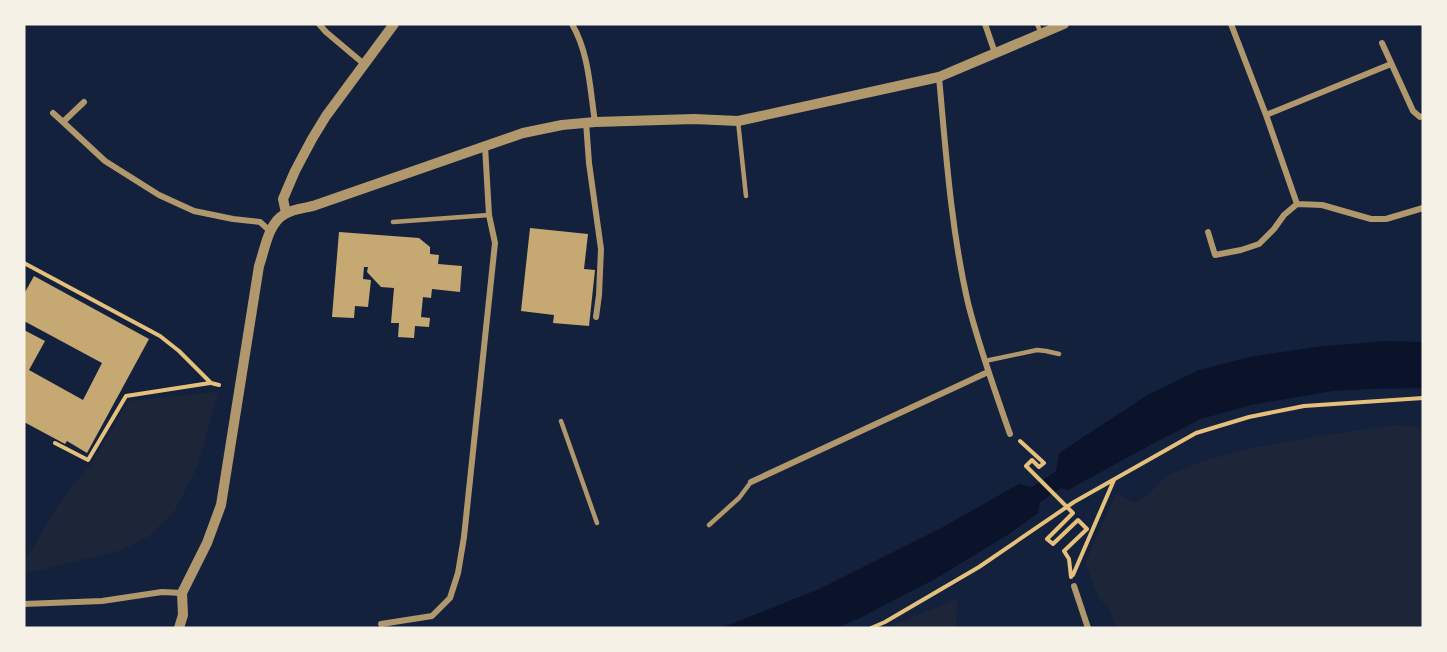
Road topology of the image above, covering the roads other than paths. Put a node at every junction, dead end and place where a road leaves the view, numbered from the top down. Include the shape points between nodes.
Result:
1 (320, 24) edge
2 (394, 24) edge
3 (572, 24) edge
4 (985, 24) edge
5 (1064, 24) edge
6 (1232, 24) edge
7 (1039, 29) edge
8 (1382, 43) dead end
9 (995, 52) junction
10 (364, 64) junction
11 (1391, 64) junction
12 (939, 77) junction
13 (84, 102) dead end
14 (53, 113) dead end
15 (1266, 116) junction
16 (1423, 116) edge
17 (738, 121) junction
18 (63, 122) junction
19 (591, 122) junction
20 (485, 146) junction
21 (746, 195) dead end
22 (1297, 204) junction
23 (1423, 208) edge
24 (286, 213) junction
25 (489, 215) junction
26 (393, 222) dead end
27 (270, 231) junction
28 (1208, 232) dead end
29 (596, 317) dead end
30 (1059, 354) dead end
31 (985, 361) junction
32 (988, 372) junction
33 (561, 421) dead end
34 (1010, 434) road end
35 (751, 482) joint
36 (597, 523) dead end
37 (709, 525) dead end
38 (1074, 586) dead end
39 (182, 593) junction
40 (24, 604) edge
41 (381, 624) dead end
42 (179, 628) edge
43 (1088, 628) edge

1 - 10 street
2 - 10 street
3 - 19 street via 584,54
4 - 9 street
5 - 7 street
6 - 15 street
7 - 9 street
8 - 11 street
9 - 12 street
10 - 24 street via 300,160 283,199
11 - 15 street
11 - 16 street via 1413,111
12 - 17 street
12 - 31 street via 952,215 968,304
13 - 18 street
14 - 18 street
15 - 22 street
17 - 19 street
17 - 21 lane
18 - 27 street via 105,160 159,195 194,211 260,222
19 - 20 street via 523,133
19 - 29 street via 589,163 601,249
20 - 24 street
20 - 25 street
22 - 23 street via 1322,205 1371,219 1386,219
22 - 28 street via 1259,244 1241,250 1215,255
24 - 27 street
25 - 26 lane
25 - 41 street via 495,243 458,573 450,598 432,616
27 - 39 street via 260,266 221,504
30 - 31 lane via 1037,350
31 - 32 street
32 - 34 street
32 - 35 street
33 - 36 lane
35 - 37 lane
38 - 43 street
39 - 40 street
39 - 42 street

